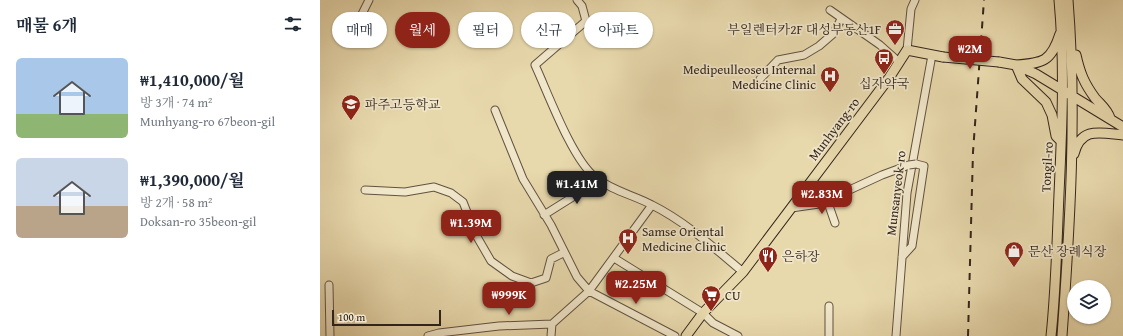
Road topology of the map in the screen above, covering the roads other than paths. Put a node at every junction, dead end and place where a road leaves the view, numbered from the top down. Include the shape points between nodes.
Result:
1 (369, 0) edge
2 (577, 0) edge
3 (908, 0) edge
4 (915, 0) edge
5 (1059, 0) edge
6 (1068, 0) edge
7 (912, 9) junction
8 (830, 10) dead end
9 (363, 12) edge
10 (841, 19) junction
11 (1062, 29) junction
12 (1071, 40) junction
13 (907, 50) junction
14 (932, 55) junction
15 (898, 61) junction
16 (1016, 65) junction
17 (760, 79) dead end
18 (1063, 91) junction
19 (1072, 97) junction
20 (495, 110) dead end
21 (1111, 119) junction
22 (1123, 127) edge
23 (1123, 135) edge
24 (1061, 142) junction
25 (1070, 163) junction
26 (595, 177) junction
27 (365, 190) dead end
28 (827, 200) junction
29 (652, 205) junction
30 (791, 208) junction
31 (544, 215) junction
32 (835, 223) dead end
33 (563, 253) junction
34 (902, 257) junction
35 (614, 258) junction
36 (743, 272) junction
37 (329, 285) dead end
38 (589, 291) junction
39 (829, 306) dead end
40 (703, 313) junction
41 (552, 324) junction
42 (330, 336) edge
43 (428, 336) edge
44 (551, 336) edge
45 (675, 336) edge
46 (686, 336) edge
47 (738, 336) edge
48 (829, 336) edge
49 (896, 336) edge
50 (1051, 336) edge
51 (1062, 336) edge

1 - 9 street
2 - 26 street via 582,6 586,21 535,65 581,162
3 - 7 street
4 - 7 street
5 - 11 main road, Tongil-ro
6 - 12 main road, Tongil-ro
7 - 13 street
8 - 10 street
10 - 15 street via 880,45
10 - 17 street via 834,33 819,46 804,55 778,60
11 - 16 main road via 1051,56 1038,63
11 - 18 main road, Tongil-ro
12 - 19 main road, Tongil-ro
12 - 21 main road via 1080,74
13 - 14 main road
13 - 15 main road, Munhyang-ro
14 - 16 main road, bridge
14 - 34 street, Munsanyeok-ro via 907,194
15 - 30 main road, Munhyang-ro via 889,78
16 - 18 main road
16 - 24 main road via 1022,79 1041,95 1048,105 1056,136
18 - 19 main road
18 - 24 main road, Tongil-ro
19 - 21 main road
19 - 25 main road, Tongil-ro
20 - 31 street via 515,164
21 - 22 main road
23 - 25 main road via 1090,133 1076,145
24 - 50 main road, Tongil-ro via 1056,293
25 - 51 main road, Tongil-ro
26 - 29 street via 618,191
26 - 31 street via 579,193
27 - 33 street via 405,192 434,187 451,193 463,202 476,235 491,261 512,276 531,283 546,278 551,259
28 - 30 street via 819,204
28 - 32 street
28 - 34 street via 882,175 912,165 924,166 912,246
29 - 35 street
29 - 36 street via 698,234
30 - 36 main road, Munhyang-ro
31 - 33 street
33 - 38 street
34 - 49 street, Munsanyeok-ro
35 - 38 street
35 - 40 street
36 - 40 main road, Munhyang-ro
37 - 42 street
38 - 41 street
38 - 45 street
39 - 48 street
40 - 46 main road, Munhyang-ro
40 - 47 street via 713,323
41 - 43 street via 499,326
41 - 44 street

